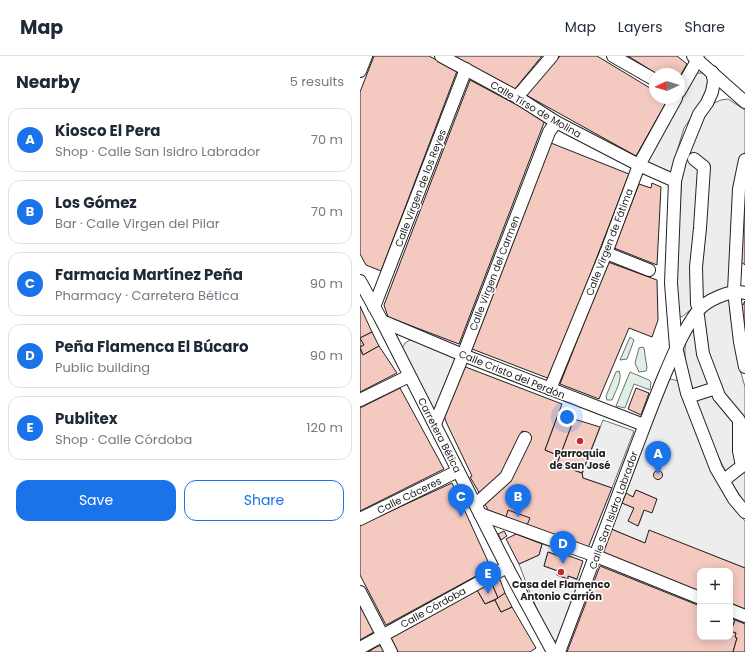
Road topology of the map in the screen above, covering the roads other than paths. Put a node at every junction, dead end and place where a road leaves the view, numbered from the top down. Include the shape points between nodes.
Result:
1 (366, 56) edge
2 (441, 56) edge
3 (552, 56) edge
4 (613, 56) edge
5 (696, 58) edge
6 (466, 70) junction
7 (360, 72) edge
8 (712, 72) junction
9 (649, 77) edge
10 (685, 80) edge
11 (732, 90) junction
12 (517, 97) junction
13 (745, 102) edge
14 (707, 103) junction
15 (673, 104) edge
16 (556, 122) junction
17 (694, 159) dead end
18 (745, 160) edge
19 (639, 165) junction
20 (675, 181) junction
21 (606, 252) junction
22 (649, 270) dead end
23 (360, 282) edge
24 (742, 291) edge
25 (374, 307) junction
26 (698, 310) junction
27 (382, 321) junction
28 (674, 322) junction
29 (408, 332) junction
30 (394, 346) junction
31 (676, 347) junction
32 (463, 355) junction
33 (745, 368) edge
34 (409, 376) junction
35 (662, 380) junction
36 (684, 381) junction
37 (716, 388) junction
38 (550, 389) junction
39 (694, 395) dead end
40 (360, 400) edge
41 (435, 424) junction
42 (644, 425) junction
43 (525, 438) dead end
44 (743, 469) edge
45 (458, 470) junction
46 (728, 477) dead end
47 (478, 509) junction
48 (745, 512) edge
49 (360, 519) edge
50 (596, 556) junction
51 (507, 567) junction
52 (360, 592) edge
53 (697, 597) edge
54 (733, 611) edge
55 (745, 616) edge
56 (382, 635) junction
57 (360, 648) edge
58 (391, 652) edge
59 (553, 652) edge
60 (559, 652) edge

1 - 7 street
2 - 6 street, Calle Tirso de Molina
3 - 12 street
4 - 9 street
5 - 8 street
5 - 10 street
6 - 12 street, Calle Tirso de Molina
6 - 25 street, Calle Virgen de los Reyes
8 - 11 street
8 - 14 street via 714,81
11 - 13 street
11 - 14 street via 718,95
12 - 16 street, Calle Tirso de Molina
14 - 20 street via 680,161
15 - 19 street, Calle Virgen de Fátima
16 - 19 street, Calle Tirso de Molina
16 - 32 street, Calle Virgen del Carmen via 549,132
17 - 26 street via 704,167 696,267
18 - 24 street via 739,189
19 - 20 street, Calle Tirso de Molina
19 - 21 street, Calle Virgen de Fátima
20 - 28 street via 671,283
21 - 22 street
21 - 38 street, Calle Virgen de Fátima
23 - 25 street, Carretera Bética
24 - 26 street via 718,297
24 - 33 street via 740,342
25 - 27 street, Carretera Bética
26 - 28 street via 687,318
26 - 31 street, Calle San Isidro Labrador
26 - 37 street via 703,354
27 - 29 street, Calle Cristo del Perdón
27 - 30 street, Carretera Bética
28 - 31 street
29 - 30 street
29 - 32 street, Calle Cristo del Perdón
30 - 34 street, Carretera Bética
31 - 35 street, Calle San Isidro Labrador
31 - 36 street
32 - 38 street, Calle Cristo del Perdón
32 - 41 street, Calle Virgen del Carmen
34 - 40 street
34 - 41 street, Carretera Bética
35 - 36 street via 674,376
35 - 42 street, Calle San Isidro Labrador
36 - 48 street via 716,468 734,499
37 - 39 street
37 - 44 street via 719,396 739,420 739,451
38 - 42 street, Calle Cristo del Perdón
41 - 45 street, Carretera Bética
42 - 50 street, Calle San Isidro Labrador
43 - 47 street via 506,477
44 - 46 street
45 - 47 street, Carretera Bética
45 - 49 street, Calle Cáceres
47 - 50 street
47 - 51 street, Carretera Bética
50 - 53 street
50 - 60 street, Calle San Isidro Labrador
51 - 56 street, Calle Córdoba
51 - 59 street, Carretera Bética
52 - 56 street
54 - 55 street
56 - 57 street, Calle Córdoba
56 - 58 street

